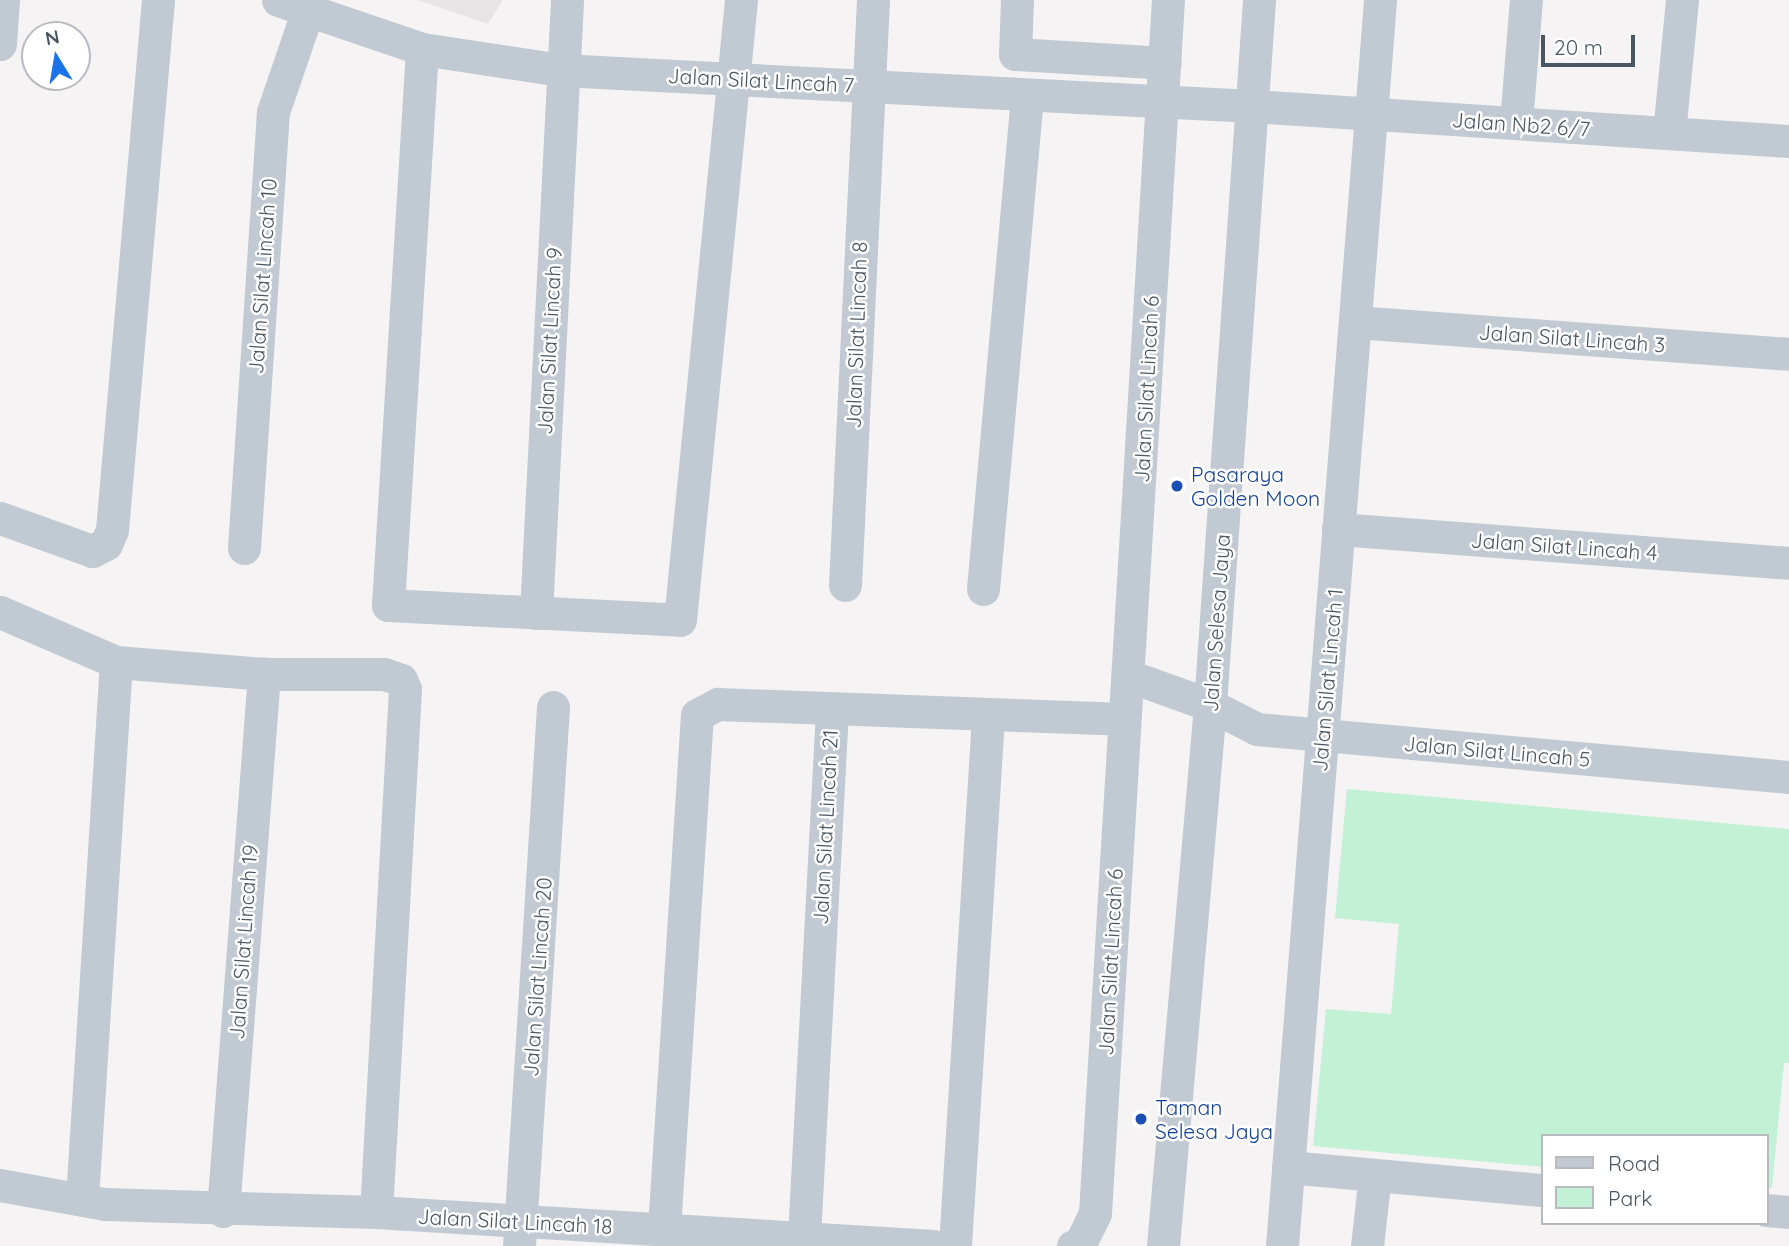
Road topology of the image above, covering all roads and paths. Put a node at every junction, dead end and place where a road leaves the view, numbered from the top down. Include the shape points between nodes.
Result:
1 (3, 0) edge
2 (158, 0) edge
3 (567, 0) edge
4 (741, 0) edge
5 (873, 0) edge
6 (1017, 0) edge
7 (1168, 0) edge
8 (1259, 0) edge
9 (1380, 0) edge
10 (1526, 0) edge
11 (1682, 0) edge
12 (293, 5) edge
13 (0, 44) edge
14 (422, 49) junction
15 (1165, 63) junction
16 (561, 70) junction
17 (733, 79) junction
18 (866, 85) junction
19 (1027, 94) junction
20 (1164, 102) junction
21 (1252, 106) junction
22 (1372, 114) junction
23 (1516, 123) junction
24 (1669, 133) junction
25 (1789, 141) edge
26 (1355, 322) junction
27 (1789, 354) edge
28 (0, 519) edge
29 (1338, 529) junction
30 (244, 548) dead end
31 (1789, 564) edge
32 (845, 585) dead end
33 (983, 589) dead end
34 (0, 612) edge
35 (536, 613) junction
36 (116, 662) junction
37 (264, 674) junction
38 (1129, 676) junction
39 (1210, 705) junction
40 (554, 707) dead end
41 (832, 709) junction
42 (988, 717) junction
43 (1124, 719) junction
44 (1322, 735) junction
45 (1789, 777) edge
46 (1288, 1167) junction
47 (1375, 1175) junction
48 (0, 1185) edge
49 (1540, 1190) edge
50 (82, 1199) junction
51 (223, 1210) junction
52 (1768, 1210) edge
53 (376, 1212) junction
54 (1789, 1212) edge
55 (664, 1229) junction
56 (520, 1235) edge
57 (804, 1237) junction
58 (1076, 1245) edge
59 (933, 1246) edge
60 (955, 1246) edge
61 (1163, 1246) edge
62 (1282, 1246) edge
63 (1367, 1246) edge

1 - 13 street
2 - 28 street via 112,530 106,544 92,551
3 - 16 street, Jalan Silat Lincah 9
4 - 17 street
5 - 18 street, Jalan Silat Lincah 8
6 - 15 street via 1015,54
7 - 15 street, Jalan Silat Lincah 6
8 - 21 street, Jalan Selesa Jaya
9 - 22 street, Jalan Silat Lincah 1
10 - 23 street
11 - 24 street
12 - 14 street, Jalan Silat Lincah 7
12 - 30 street, Jalan Silat Lincah 10 via 272,112
14 - 16 street, Jalan Silat Lincah 7
14 - 35 street via 388,605
15 - 20 street, Jalan Silat Lincah 6
16 - 17 street, Jalan Silat Lincah 7
16 - 35 street, Jalan Silat Lincah 9
17 - 18 street, Jalan Silat Lincah 7
17 - 35 street via 680,620
18 - 19 street, Jalan Silat Lincah 7
18 - 32 street, Jalan Silat Lincah 8
19 - 20 street, Jalan Silat Lincah 7
19 - 33 street
20 - 21 street, Jalan Silat Lincah 7
20 - 38 street, Jalan Silat Lincah 6
21 - 22 street, Jalan Nb2 6/7
21 - 39 street, Jalan Selesa Jaya
22 - 23 street, Jalan Nb2 6/7
22 - 26 street, Jalan Silat Lincah 1
23 - 24 street, Jalan Nb2 6/7
24 - 25 street, Jalan Nb2 6/7
26 - 27 street, Jalan Silat Lincah 3
26 - 29 street, Jalan Silat Lincah 1
29 - 31 street, Jalan Silat Lincah 4
29 - 44 street, Jalan Silat Lincah 1
34 - 36 street
36 - 37 street
36 - 50 street
37 - 51 street, Jalan Silat Lincah 19
37 - 53 street via 384,674 401,680 405,689
38 - 39 street
38 - 43 street, Jalan Silat Lincah 6
39 - 44 street, Jalan Silat Lincah 5 via 1257,729
39 - 61 street, Jalan Selesa Jaya
40 - 56 street, Jalan Silat Lincah 20
41 - 42 street, Jalan Silat Lincah 21
41 - 55 street via 718,704 697,715 693,726
41 - 57 street, Jalan Silat Lincah 21
42 - 43 street, Jalan Silat Lincah 21
42 - 60 street
43 - 58 street, Jalan Silat Lincah 6 via 1095,1213
44 - 45 street, Jalan Silat Lincah 5
44 - 46 street, Jalan Silat Lincah 1
46 - 47 street
46 - 62 street, Jalan Silat Lincah 1
47 - 49 street
47 - 63 street
48 - 50 street, Jalan Silat Lincah 18
50 - 51 street, Jalan Silat Lincah 18
51 - 53 street, Jalan Silat Lincah 18
52 - 54 street
53 - 56 street, Jalan Silat Lincah 18
55 - 56 street, Jalan Silat Lincah 18
55 - 57 street, Jalan Silat Lincah 18
57 - 59 street, Jalan Silat Lincah 18

